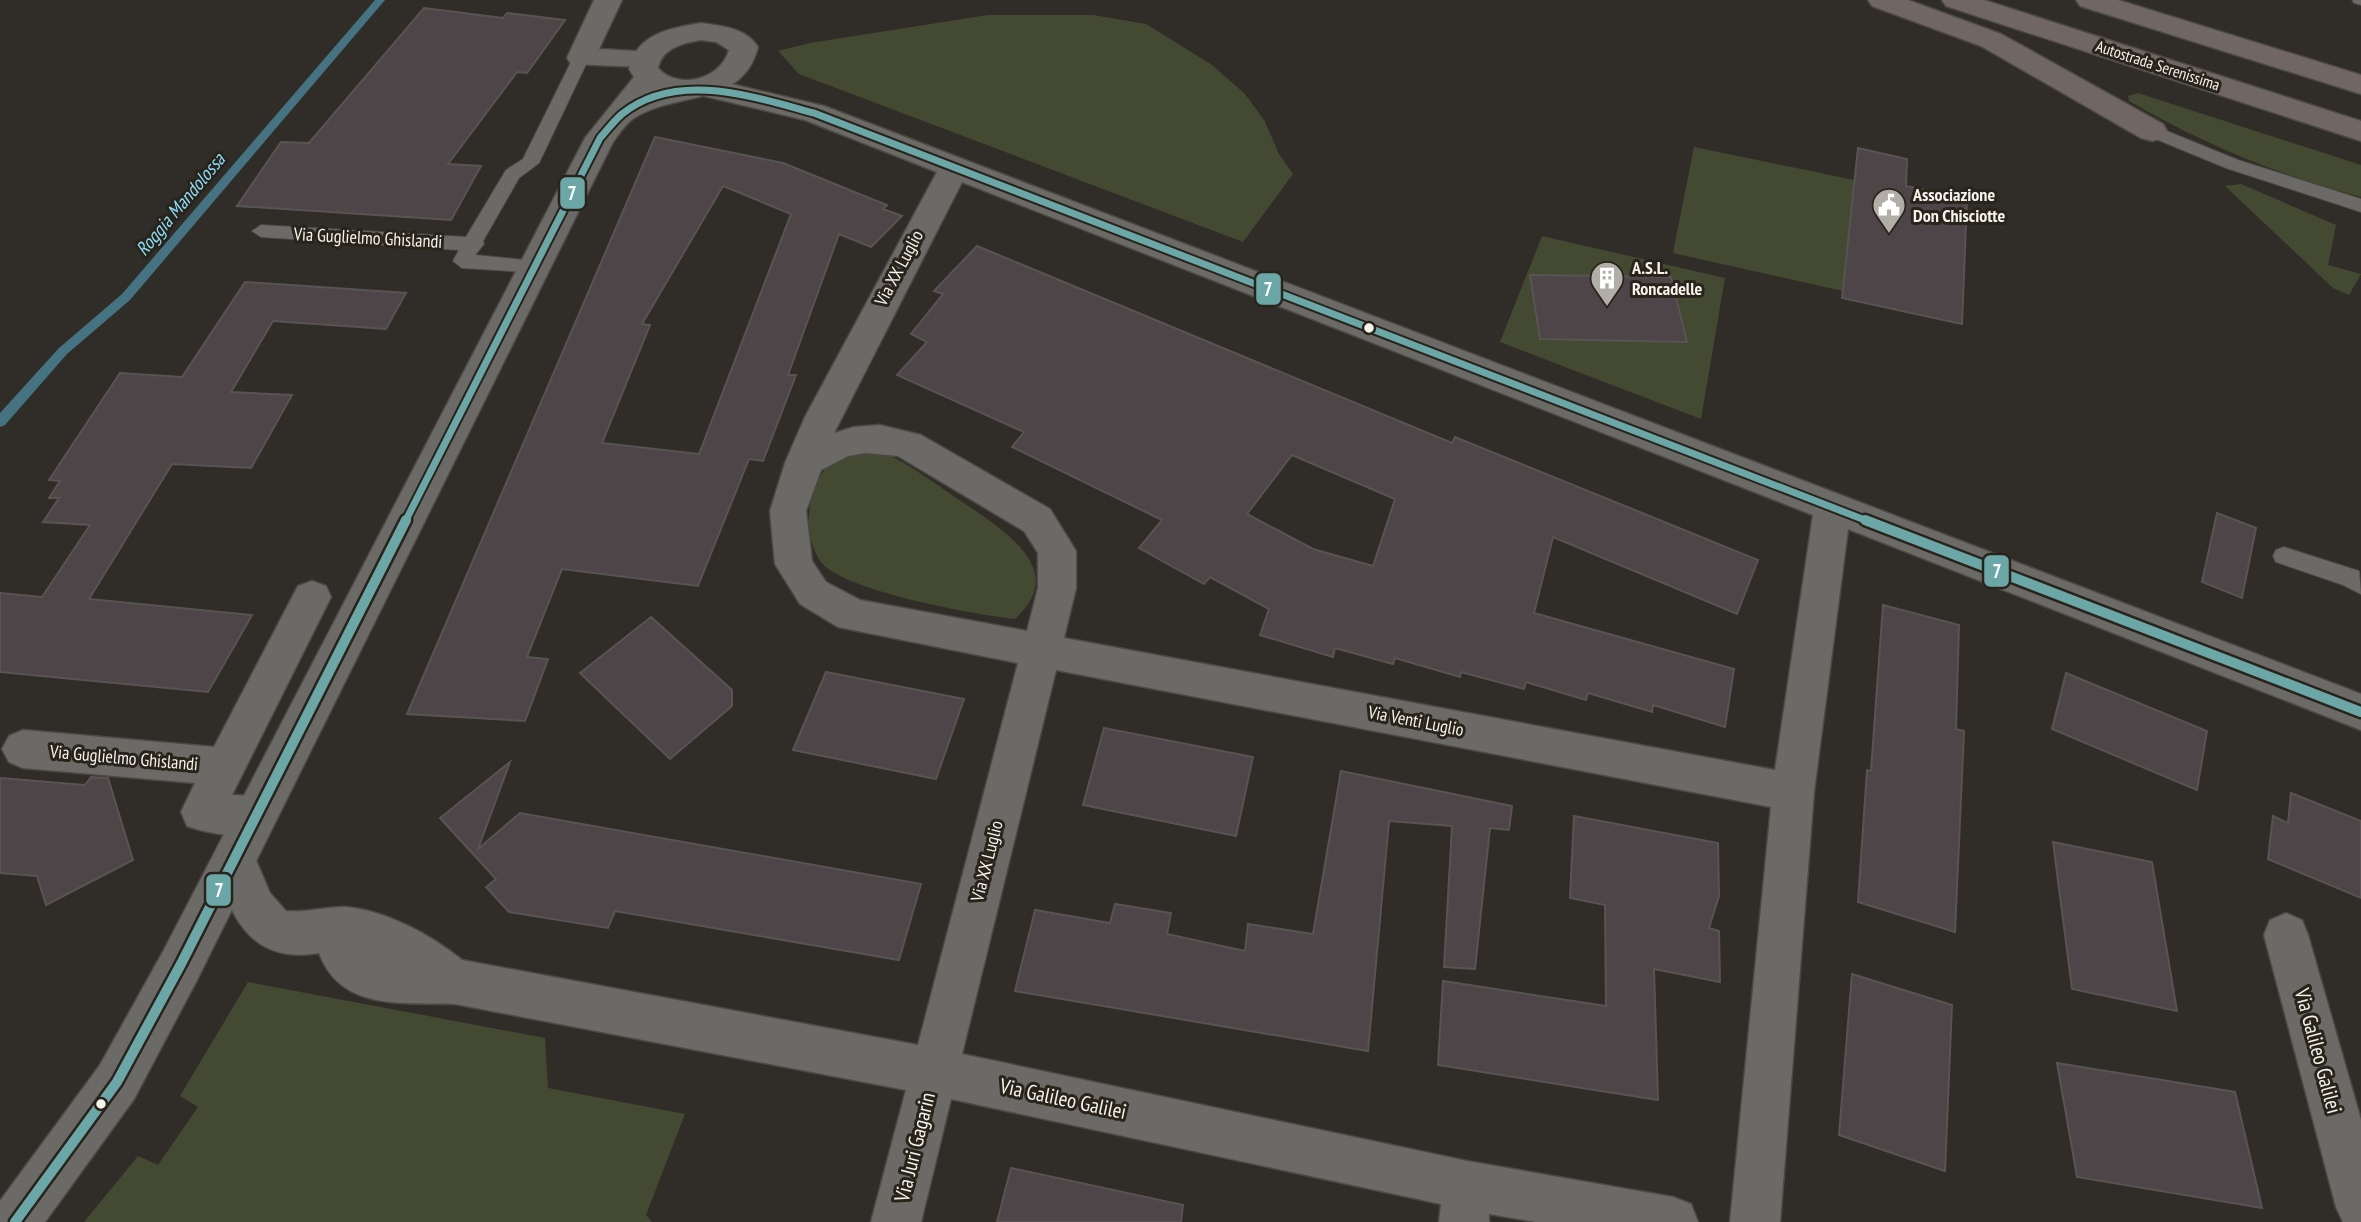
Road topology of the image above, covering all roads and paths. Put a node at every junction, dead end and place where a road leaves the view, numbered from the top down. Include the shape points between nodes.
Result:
1 (608, 0) edge
2 (701, 0) edge
3 (1882, 0) edge
4 (1956, 0) edge
5 (2090, 0) edge
6 (714, 28) junction
7 (580, 58) junction
8 (742, 63) junction
9 (645, 68) junction
10 (2361, 85) edge
11 (694, 89) junction
12 (814, 113) junction
13 (619, 114) junction
14 (2151, 131) joint
15 (2361, 131) edge
16 (954, 168) junction
17 (2361, 206) edge
18 (261, 231) dead end
19 (475, 244) junction
20 (534, 268) junction
21 (846, 369) junction
22 (886, 438) junction
23 (803, 463) junction
24 (1832, 508) junction
25 (2284, 556) dead end
26 (2361, 585) edge
27 (312, 597) dead end
28 (1040, 650) junction
29 (2361, 712) edge
30 (23, 749) dead end
31 (226, 766) junction
32 (1793, 792) junction
33 (256, 816) junction
34 (234, 858) junction
35 (2286, 935) dead end
36 (935, 1072) junction
37 (1466, 1203) edge
38 (2361, 1207) edge
39 (15, 1222) edge
40 (896, 1222) edge
41 (1673, 1222) edge
42 (1755, 1222) edge

1 - 7 street, Via Guglielmo Ghislandi
2 - 6 street
3 - 14 highway via 1991,40
4 - 15 highway, Autostrada Serenissima
5 - 10 highway
6 - 8 street via 734,35 744,47
6 - 9 street via 669,23 652,44
7 - 9 street
7 - 19 lane, Via Guglielmo Ghislandi via 530,163 512,174
8 - 11 street via 728,78
8 - 12 street
9 - 11 street via 659,86
9 - 13 street
11 - 12 street
11 - 13 street via 642,101
12 - 16 street
13 - 20 street via 600,138
14 - 17 lane via 2232,164
16 - 21 street, Via XX Luglio
16 - 24 street
18 - 19 lane, Via Guglielmo Ghislandi
19 - 20 lane, Via Guglielmo Ghislandi via 462,261
20 - 33 street
21 - 22 street, Via XX Luglio via 861,412
21 - 23 street, Via XX Luglio
22 - 23 street, Via XX Luglio via 856,438 828,447
22 - 28 street, Via XX Luglio via 908,445 1037,520 1057,551 1057,588
23 - 28 street, Via XX Luglio via 788,511 794,564 813,593 852,615
24 - 29 street
24 - 32 street
25 - 26 lane
27 - 31 street, Via Guglielmo Ghislandi
28 - 32 street, Via Venti Luglio
28 - 36 street, Via XX Luglio
30 - 31 street, Via Guglielmo Ghislandi
31 - 33 street, Via Guglielmo Ghislandi via 202,811
32 - 42 street
33 - 34 street
34 - 36 street, Via Galileo Galilei via 244,891 258,915 273,928 297,934 346,929 339,952 357,970 385,979 420,984 453,981
34 - 39 street via 117,1082
35 - 38 street, Via Galileo Galilei
36 - 37 street, Via Galileo Galilei
36 - 40 street, Via Juri Gagarin
37 - 41 street, Via Galileo Galilei

